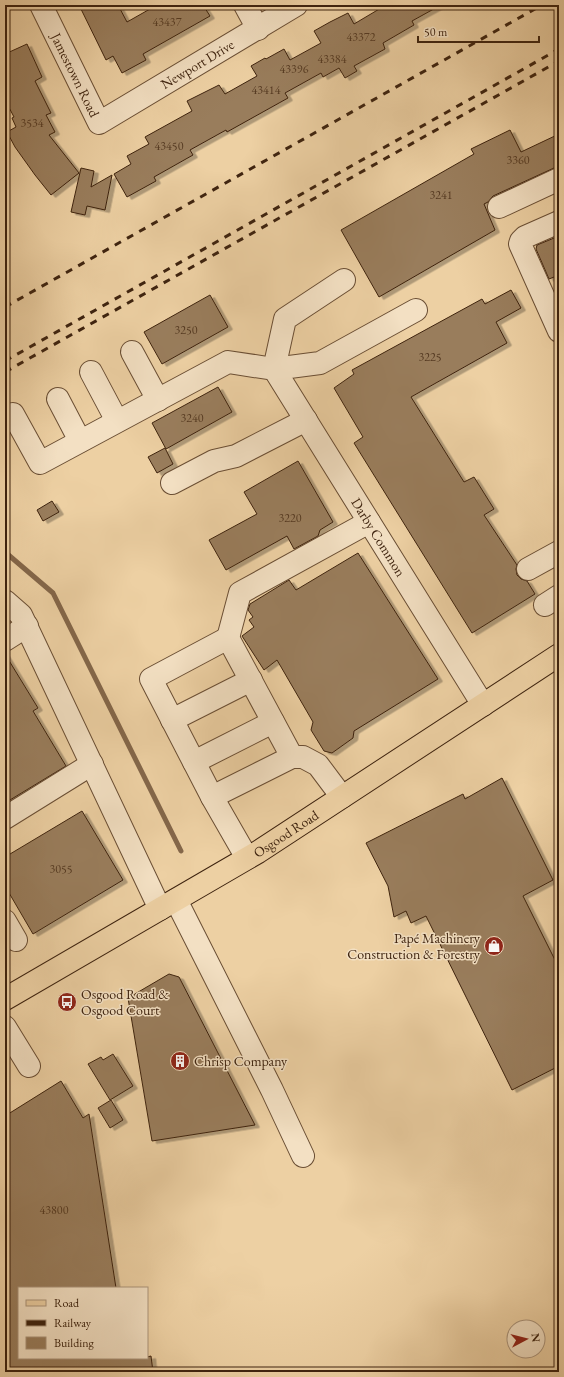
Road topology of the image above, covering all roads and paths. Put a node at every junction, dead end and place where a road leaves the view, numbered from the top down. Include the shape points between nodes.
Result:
1 (41, 5) edge
2 (245, 5) edge
3 (296, 5) edge
4 (258, 29) junction
5 (98, 123) joint
6 (559, 180) edge
7 (499, 207) dead end
8 (559, 222) edge
9 (344, 280) dead end
10 (552, 298) edge
11 (416, 310) dead end
12 (559, 331) edge
13 (132, 352) dead end
14 (274, 370) junction
15 (91, 372) dead end
16 (58, 399) dead end
17 (158, 400) junction
18 (13, 414) dead end
19 (306, 420) junction
20 (117, 422) junction
21 (80, 441) junction
22 (172, 483) dead end
23 (369, 522) junction
24 (559, 552) edge
25 (528, 569) dead end
26 (5, 601) edge
27 (27, 626) junction
28 (228, 638) junction
29 (5, 640) edge
30 (559, 655) edge
31 (251, 680) junction
32 (483, 705) junction
33 (172, 720) junction
34 (273, 722) junction
35 (292, 757) junction
36 (194, 762) junction
37 (92, 764) junction
38 (212, 797) junction
39 (342, 797) junction
40 (5, 818) edge
41 (247, 858) junction
42 (168, 904) junction
43 (5, 921) edge
44 (16, 940) dead end
45 (5, 999) edge
46 (5, 1027) edge
47 (29, 1066) dead end
48 (303, 1156) dead end

1 - 5 street, Jamestown Road
2 - 4 street
3 - 4 street, Newport Drive
4 - 5 street, Newport Drive
6 - 7 street
8 - 10 street via 521,240 521,246
9 - 14 street via 285,319
10 - 12 street
11 - 14 street via 320,363
13 - 17 street
14 - 17 street via 228,362
14 - 19 street, Darby Common
15 - 20 street
16 - 21 street
17 - 20 street
18 - 21 street via 40,463
19 - 22 street via 236,456 214,460
19 - 23 street, Darby Common
20 - 21 street
23 - 28 street via 240,593
23 - 32 street, Darby Common
24 - 25 street
26 - 27 street via 21,615
27 - 29 street
27 - 37 street
28 - 31 street
28 - 33 street via 151,679
30 - 32 main road, Osgood Road
31 - 33 street
31 - 34 street
32 - 39 main road, Osgood Road
33 - 36 street
34 - 35 street
34 - 36 street
35 - 38 street
35 - 39 street via 303,757 318,765
36 - 38 street
37 - 40 street
37 - 42 street
38 - 41 street
39 - 41 main road, Osgood Road
41 - 42 main road, Osgood Road
42 - 45 main road, Osgood Road
42 - 48 street via 272,1090
43 - 44 street
46 - 47 street

